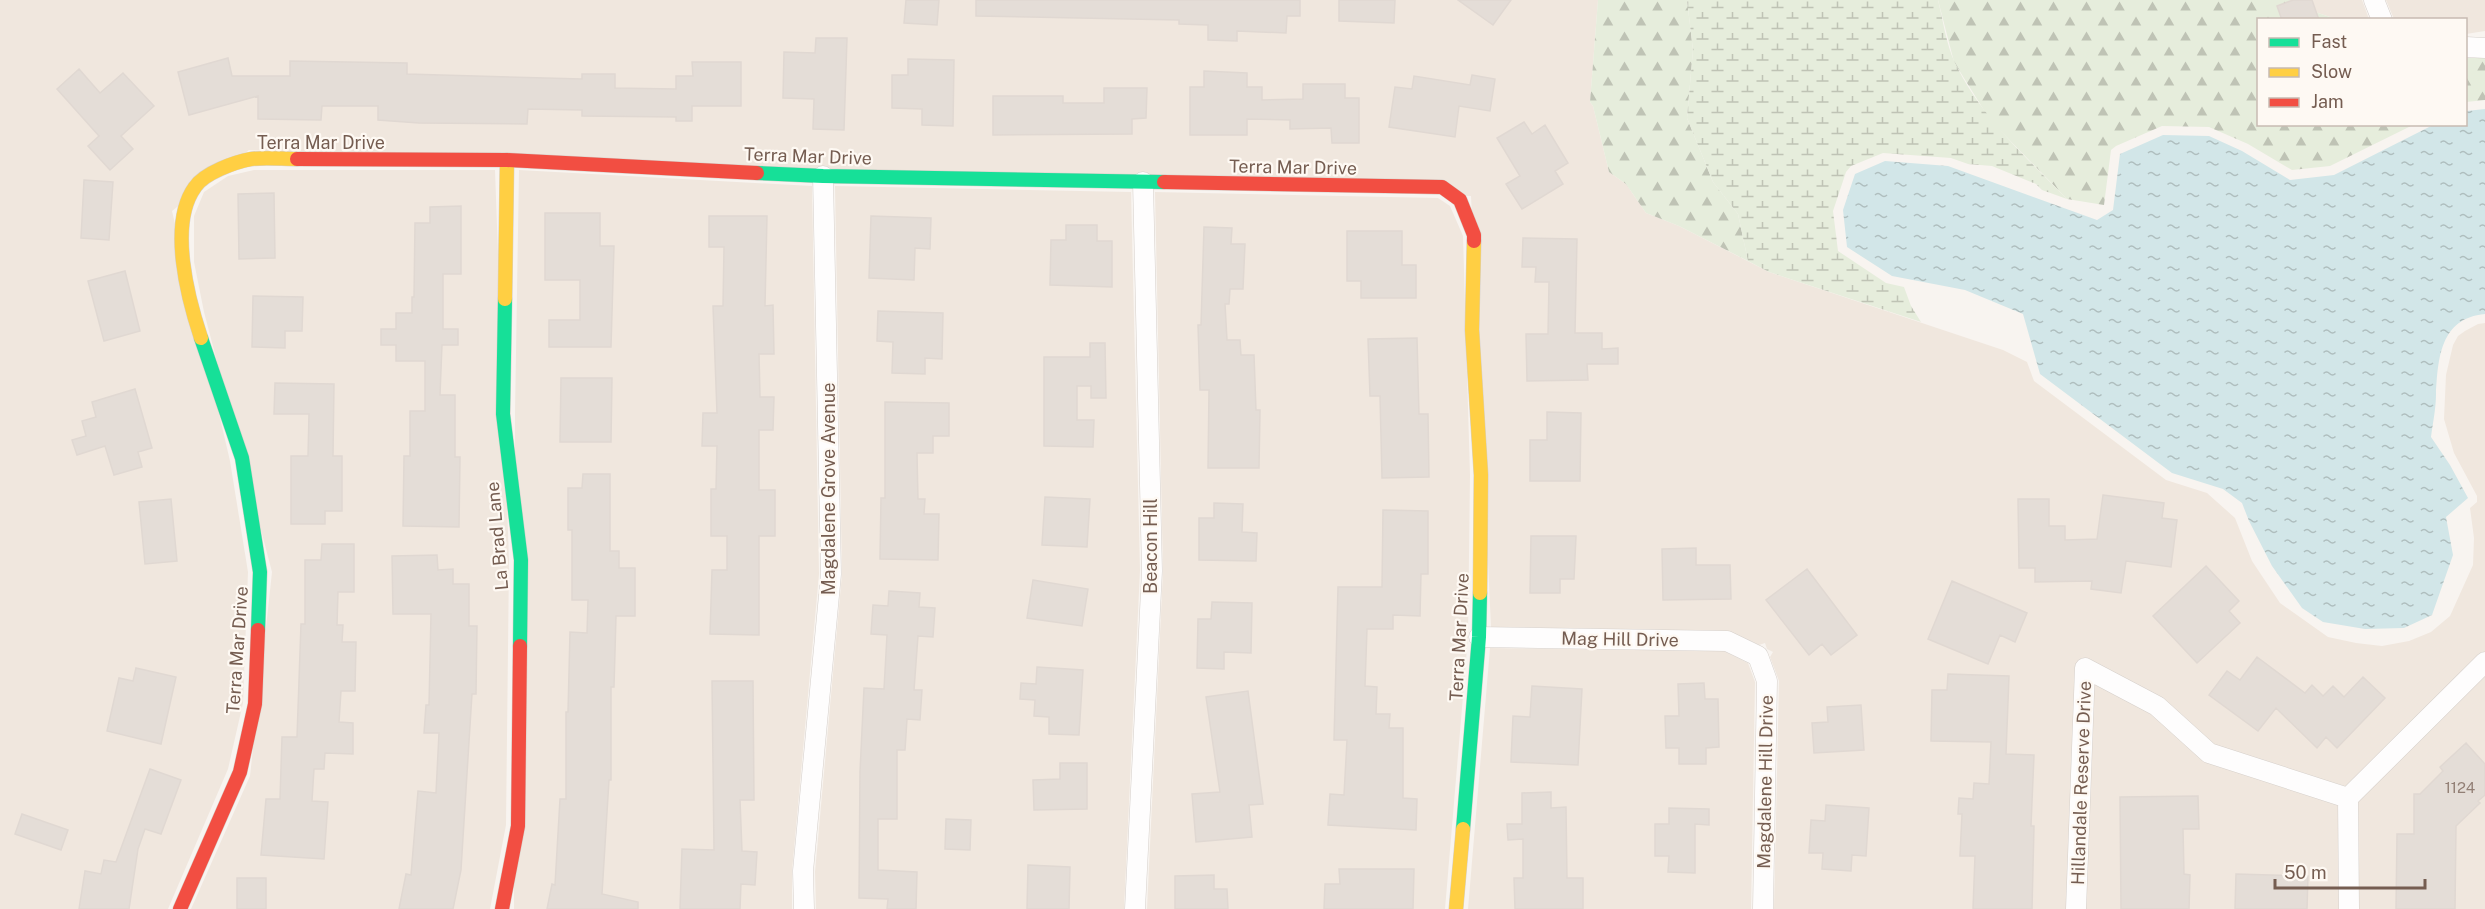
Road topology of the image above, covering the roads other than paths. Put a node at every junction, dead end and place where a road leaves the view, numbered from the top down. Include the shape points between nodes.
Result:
1 (2374, 0) edge
2 (2381, 18) edge
3 (2467, 47) edge
4 (2485, 48) edge
5 (507, 159) junction
6 (823, 176) junction
7 (1143, 182) junction
8 (1479, 638) junction
9 (1758, 656) joint
10 (2485, 662) edge
11 (2348, 798) junction
12 (180, 909) edge
13 (502, 909) edge
14 (804, 909) edge
15 (1135, 909) edge
16 (1456, 909) edge
17 (1763, 909) edge
18 (2076, 909) edge
19 (2349, 909) edge

1 - 2 street
3 - 4 street
5 - 6 street, Terra Mar Drive
5 - 12 street, Terra Mar Drive via 252,159 223,167 195,186 183,214 183,263 193,314 242,458 260,572 255,704 240,772
5 - 13 street, La Brad Lane via 503,414 521,560 518,826
6 - 7 street, Terra Mar Drive
6 - 14 street, Magdalene Grove Avenue via 831,574 803,871
7 - 8 street, Terra Mar Drive via 1442,187 1460,200 1474,235 1472,330 1481,475
7 - 15 street, Beacon Hill via 1152,571
8 - 9 street, Mag Hill Drive via 1727,641
8 - 16 street, Terra Mar Drive
9 - 17 street, Magdalene Hill Drive via 1767,681
10 - 11 street
11 - 18 street, Hillandale Reserve Drive via 2209,753 2157,706 2085,668
11 - 19 street

